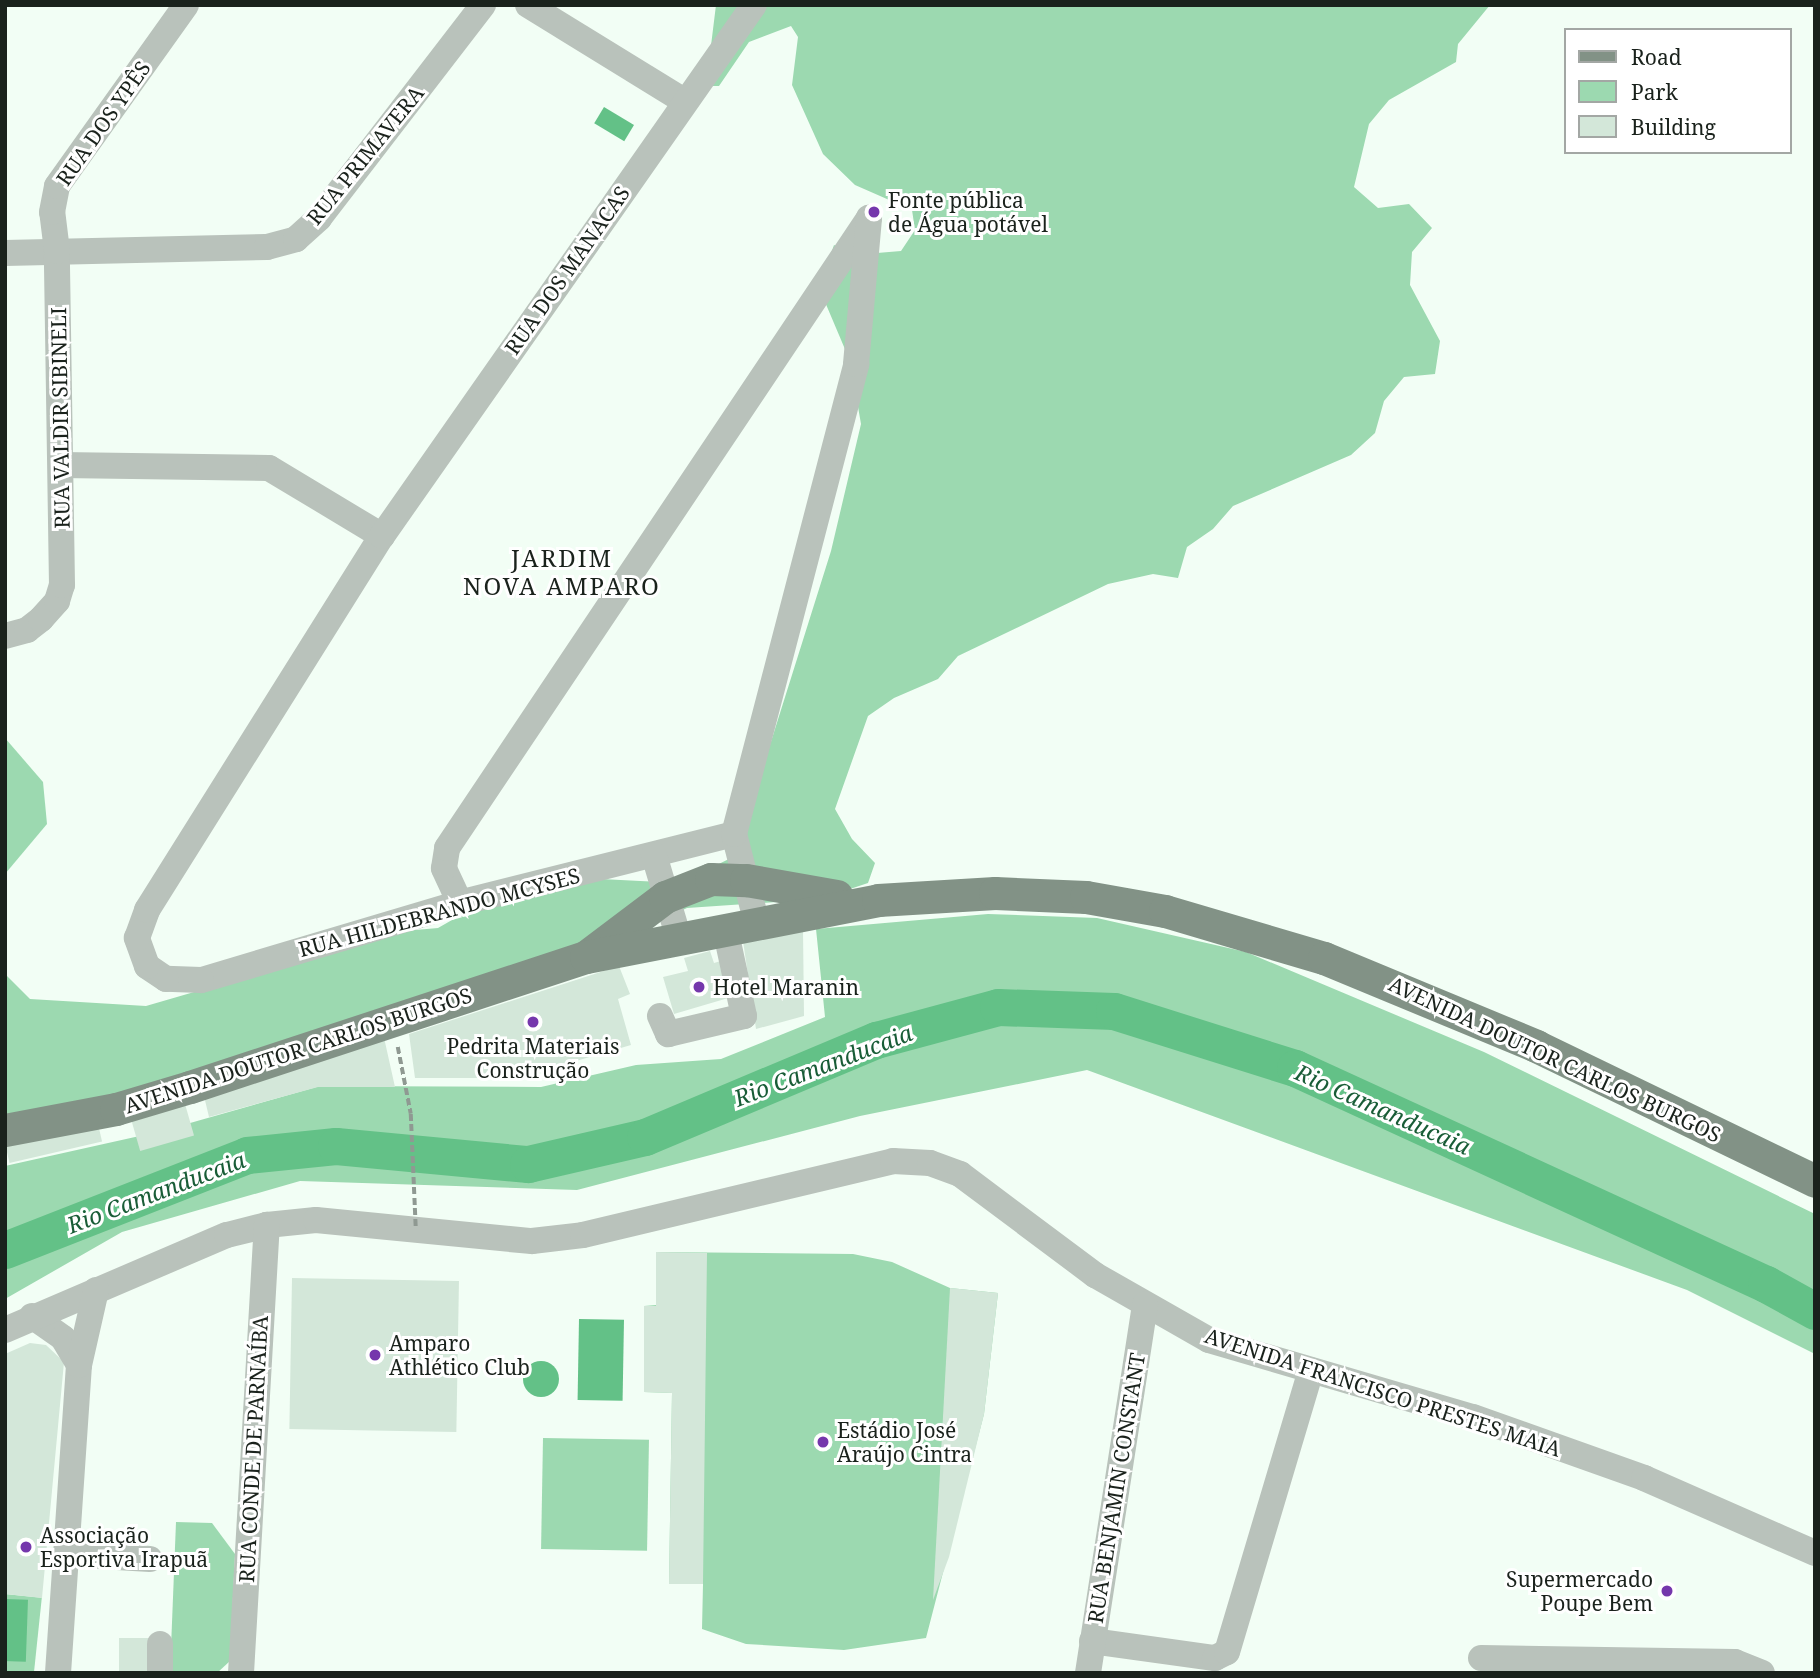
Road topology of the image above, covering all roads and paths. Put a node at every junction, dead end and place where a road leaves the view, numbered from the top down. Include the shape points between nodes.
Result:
1 (186, 5) edge
2 (483, 5) edge
3 (528, 5) edge
4 (754, 5) edge
5 (684, 101) junction
6 (57, 251) junction
7 (5, 253) edge
8 (61, 465) junction
9 (382, 536) junction
10 (5, 636) edge
11 (733, 834) junction
12 (654, 855) junction
13 (746, 880) junction
14 (665, 897) junction
15 (878, 900) junction
16 (460, 903) junction
17 (741, 924) junction
18 (679, 939) junction
19 (586, 957) junction
20 (147, 966) joint
21 (660, 1016) dead end
22 (393, 1021) junction
23 (5, 1130) edge
24 (1815, 1181) edge
25 (410, 1214) dead end
26 (424, 1215) dead end
27 (267, 1225) junction
28 (416, 1228) dead end
29 (96, 1290) junction
30 (1145, 1304) junction
31 (32, 1316) junction
32 (5, 1330) edge
33 (79, 1365) junction
34 (1311, 1370) junction
35 (1815, 1553) edge
36 (68, 1554) junction
37 (150, 1559) dead end
38 (1092, 1641) junction
39 (160, 1644) dead end
40 (1481, 1658) dead end
41 (58, 1673) edge
42 (160, 1673) edge
43 (242, 1673) edge
44 (1087, 1673) edge
45 (1762, 1673) edge

1 - 6 street, RUA DOS YPÊS via 57,186 52,212
2 - 6 street, RUA PRIMAVERA via 319,218 296,239 267,247
3 - 5 street
4 - 5 street, RUA DOS MANACAS
5 - 9 street, RUA DOS MANACAS
6 - 7 street, RUA PRIMAVERA
6 - 8 street, RUA VALDIR SIBINELI
8 - 9 street via 269,468
8 - 10 street, RUA VALDIR SIBINELI via 62,585 57,601 27,630
9 - 20 street, RUA DOS MANACAS via 147,910 137,938
11 - 12 street, RUA HILDEBRANDO MCYSES
11 - 13 street
11 - 16 street via 856,364 867,281 869,218 447,848 444,868
12 - 14 street
12 - 16 street, RUA HILDEBRANDO MCYSES
13 - 14 main road, AVENIDA DOUTOR CARLOS BURGOS via 711,879
13 - 15 main road, AVENIDA DOUTOR CARLOS BURGOS
13 - 17 street
14 - 18 street
14 - 19 main road, AVENIDA DOUTOR CARLOS BURGOS
15 - 17 main road, AVENIDA DOUTOR CARLOS BURGOS
15 - 24 main road, AVENIDA DOUTOR CARLOS BURGOS via 995,893 1086,897 1241,932 1393,984 1536,1046
16 - 20 street, RUA HILDEBRANDO MCYSES via 201,979 166,979
17 - 18 main road, AVENIDA DOUTOR CARLOS BURGOS
17 - 21 street via 744,1016 668,1034
18 - 19 main road, AVENIDA DOUTOR CARLOS BURGOS
19 - 22 main road, AVENIDA DOUTOR CARLOS BURGOS
22 - 23 main road, AVENIDA DOUTOR CARLOS BURGOS via 116,1109
22 - 28 path, bridge via 411,1114
25 - 26 path
27 - 29 street, AVENIDA FRANCISCO PRESTES MAIA via 227,1235
27 - 30 street, AVENIDA FRANCISCO PRESTES MAIA via 316,1220 531,1241 583,1235 892,1161 930,1163 960,1174 1095,1275
27 - 43 street, RUA CONDE DE PARNAÍBA
29 - 31 street, AVENIDA FRANCISCO PRESTES MAIA
29 - 33 street
30 - 34 street, AVENIDA FRANCISCO PRESTES MAIA via 1209,1340
30 - 38 street, RUA BENJAMIN CONSTANT
31 - 32 street, AVENIDA FRANCISCO PRESTES MAIA
31 - 33 street via 63,1338
33 - 36 street
34 - 35 street, AVENIDA FRANCISCO PRESTES MAIA via 1473,1418 1644,1478
34 - 38 street via 1227,1652 1215,1658
36 - 37 street
36 - 41 street
38 - 44 street, RUA BENJAMIN CONSTANT
39 - 42 street
40 - 45 street via 1735,1662

